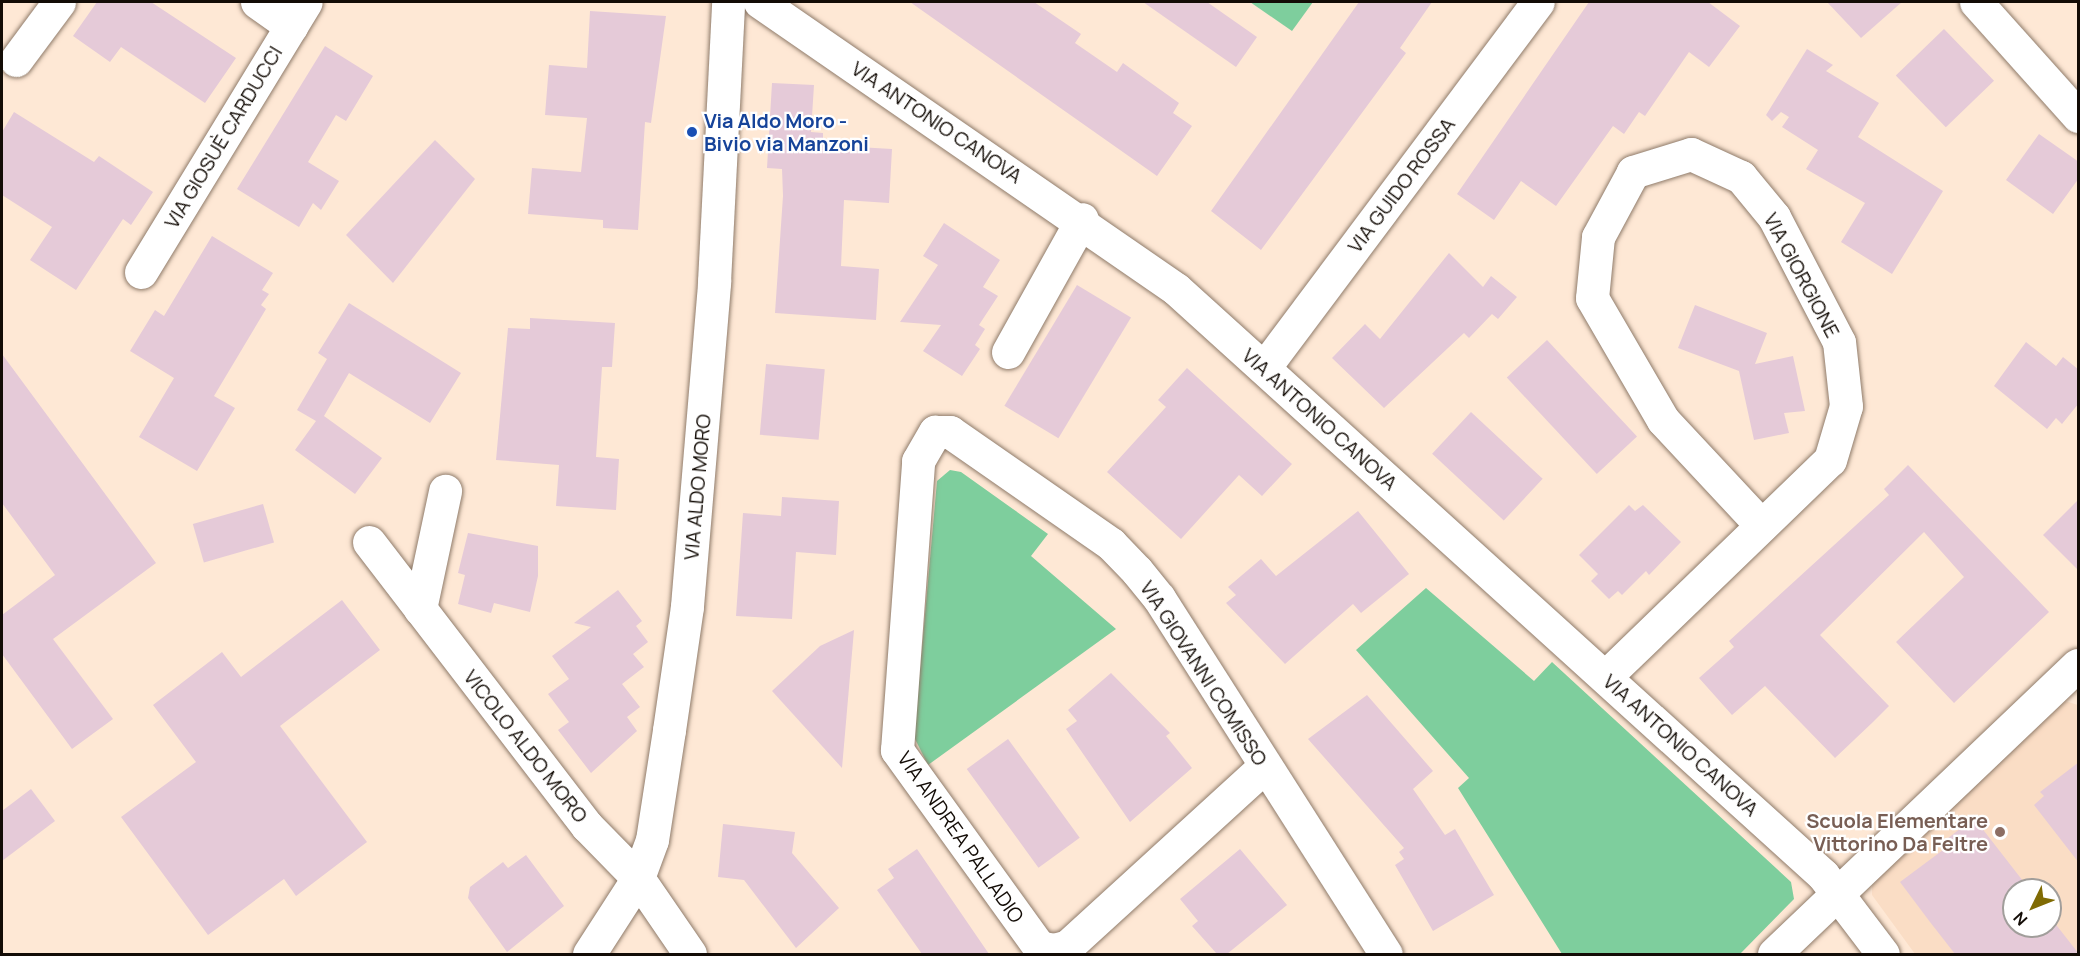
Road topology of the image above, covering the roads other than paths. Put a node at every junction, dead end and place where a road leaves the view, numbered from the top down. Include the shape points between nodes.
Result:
1 (59, 2) edge
2 (257, 2) edge
3 (728, 2) edge
4 (760, 2) edge
5 (1538, 2) edge
6 (1976, 2) edge
7 (298, 14) edge
8 (16, 60) dead end
9 (2079, 116) edge
10 (1082, 219) junction
11 (141, 272) dead end
12 (1008, 352) dead end
13 (1264, 368) junction
14 (935, 432) joint
15 (445, 491) dead end
16 (1761, 525) junction
17 (369, 542) dead end
18 (420, 609) junction
19 (2079, 665) edge
20 (1605, 676) junction
21 (1265, 765) junction
22 (638, 878) junction
23 (1835, 892) junction
24 (590, 954) edge
25 (690, 954) edge
26 (1386, 954) edge
27 (1774, 954) edge
28 (1883, 954) edge

1 - 8 street
2 - 7 street
3 - 22 street, VIA ALDO MORO via 714,282 687,606 652,840
4 - 10 street, VIA ANTONIO CANOVA
5 - 13 street, VIA GUIDO ROSSA
6 - 9 street
7 - 11 street, VIA GIOSUÈ CARDUCCI
10 - 12 street
10 - 13 street, VIA ANTONIO CANOVA via 1176,289
13 - 20 street, VIA ANTONIO CANOVA
14 - 21 street, VIA GIOVANNI COMISSO via 950,432 1111,543 1159,598
14 - 21 street, VIA ANDREA PALLADIO via 918,461 897,750 1039,947 1054,950 1068,946
15 - 18 street
16 - 16 street, VIA GIORGIONE via 1830,460 1846,406 1839,342 1774,217 1741,177 1691,154 1633,172 1598,237 1592,298 1663,420
16 - 20 street, VIA GIORGIONE
17 - 18 street, VICOLO ALDO MORO
18 - 22 street, VICOLO ALDO MORO via 587,826
19 - 23 street
20 - 23 street, VIA ANTONIO CANOVA via 1823,874
21 - 26 street, VIA GIOVANNI COMISSO
22 - 24 street, VIA ALDO MORO
22 - 25 street, VICOLO ALDO MORO
23 - 27 street
23 - 28 street, VIA ANTONIO CANOVA

